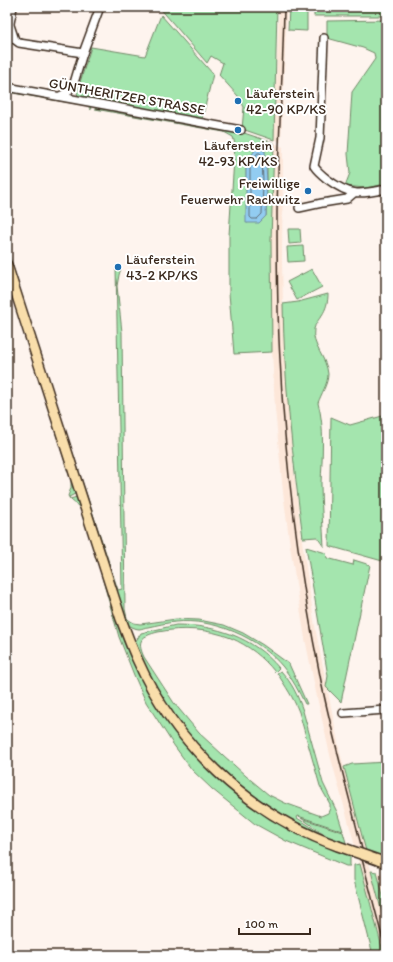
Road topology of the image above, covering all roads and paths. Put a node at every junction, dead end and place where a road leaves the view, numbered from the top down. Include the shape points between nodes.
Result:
1 (13, 7) edge
2 (100, 7) edge
3 (7, 16) edge
4 (10, 23) junction
5 (324, 38) dead end
6 (83, 53) junction
7 (7, 87) edge
8 (60, 96) junction
9 (241, 130) dead end
10 (386, 189) edge
11 (354, 193) junction
12 (299, 208) dead end
13 (7, 265) edge
14 (386, 710) edge
15 (343, 713) dead end
16 (382, 862) edge

1 - 4 street
2 - 6 street
3 - 4 street
4 - 6 street via 15,40 19,43
5 - 11 street via 320,138 314,166 319,173 337,186
6 - 8 street via 72,88
7 - 8 street, GÜNTHERITZER STRASSE
8 - 9 street, GÜNTHERITZER STRASSE
10 - 11 street
11 - 12 street via 347,199
13 - 16 main road, bridge via 127,636 160,702 172,721 205,760 272,814 309,834
14 - 15 street

